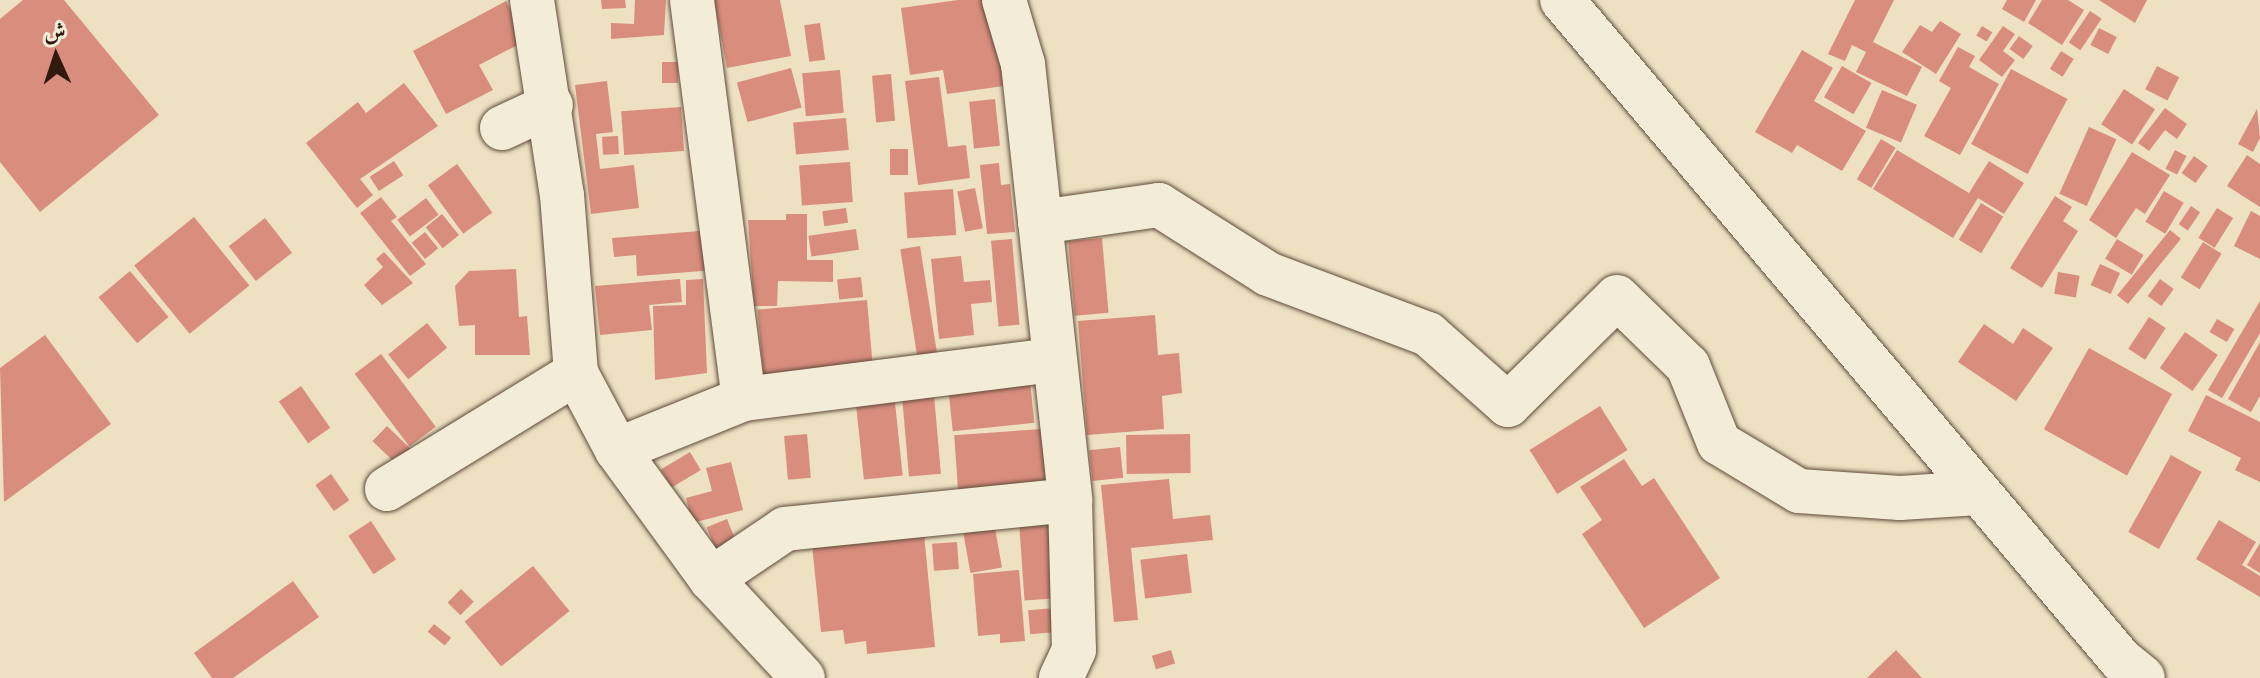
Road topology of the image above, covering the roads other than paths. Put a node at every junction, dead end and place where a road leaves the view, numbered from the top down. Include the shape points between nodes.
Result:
1 (532, 0) edge
2 (692, 0) edge
3 (1004, 0) edge
4 (1562, 0) edge
5 (551, 105) junction
6 (502, 128) dead end
7 (1040, 222) junction
8 (1054, 360) junction
9 (576, 373) junction
10 (744, 399) junction
11 (617, 450) junction
12 (387, 489) dead end
13 (1978, 493) junction
14 (1070, 500) junction
15 (711, 579) junction
16 (803, 678) edge
17 (1061, 678) edge
18 (2143, 678) edge

1 - 5 street
2 - 10 street
3 - 7 street via 1023,64
4 - 13 street
5 - 6 street
5 - 9 street
7 - 8 street
7 - 13 street via 1159,205 1268,274 1428,334 1508,405 1617,297 1688,366 1719,443 1799,491 1900,498
8 - 10 street
8 - 14 street
9 - 11 street
9 - 12 street
10 - 11 street
11 - 15 street
13 - 18 street via 2121,660
14 - 15 street via 785,529
14 - 17 street via 1074,650
15 - 16 street

